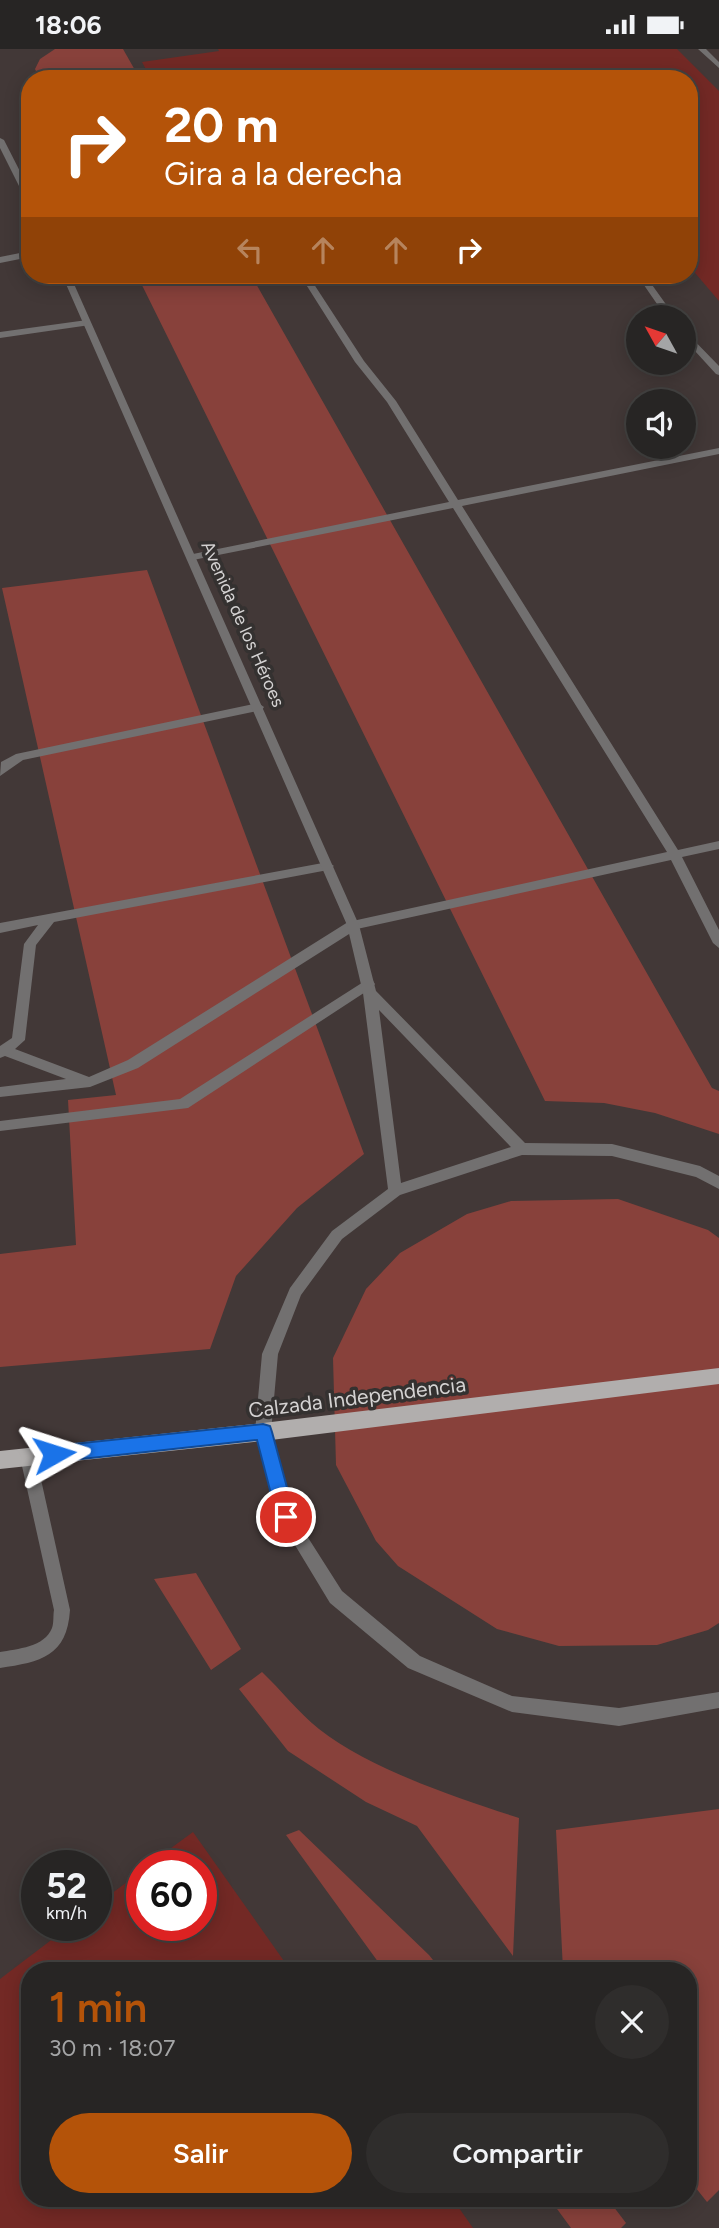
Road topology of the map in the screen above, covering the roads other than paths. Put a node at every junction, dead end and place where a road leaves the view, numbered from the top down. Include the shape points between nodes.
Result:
1 (702, 49) edge
2 (719, 66) edge
3 (0, 140) edge
4 (21, 182) edge
5 (21, 256) edge
6 (0, 260) edge
7 (70, 284) edge
8 (310, 284) edge
9 (647, 284) edge
10 (662, 305) edge
11 (88, 323) junction
12 (0, 335) edge
13 (696, 346) edge
14 (719, 372) edge
15 (719, 451) edge
16 (453, 504) junction
17 (193, 557) junction
18 (258, 707) junction
19 (0, 772) edge
20 (719, 845) edge
21 (675, 855) junction
22 (328, 866) junction
23 (50, 919) junction
24 (353, 925) junction
25 (0, 928) edge
26 (719, 943) edge
27 (369, 989) junction
28 (3, 1052) edge
29 (90, 1082) junction
30 (0, 1092) edge
31 (0, 1126) edge
32 (522, 1149) junction
33 (719, 1183) edge
34 (395, 1191) junction
35 (719, 1377) edge
36 (263, 1432) junction
37 (28, 1457) junction
38 (0, 1460) edge
39 (0, 1660) edge
40 (719, 1700) edge

1 - 2 street
3 - 4 street
5 - 6 street
7 - 11 street, Avenida de los Héroes
8 - 16 street via 391,401
9 - 10 street
11 - 12 street
11 - 17 street, Avenida de los Héroes
13 - 14 street
15 - 16 street
16 - 17 street
16 - 21 street
17 - 18 street, Avenida de los Héroes
18 - 19 street via 20,757
18 - 22 street, Avenida de los Héroes
20 - 21 street
21 - 24 street
21 - 26 street
22 - 23 street
22 - 24 street, Avenida de los Héroes
23 - 25 street
23 - 28 street via 30,944 19,1040
24 - 27 street, Avenida de los Héroes
24 - 29 street via 133,1064
27 - 31 street via 183,1104
27 - 32 street, Avenida de los Héroes
27 - 34 street, Avenida de los Héroes
28 - 29 street
29 - 30 street
32 - 33 street via 612,1150 700,1173
32 - 34 street
34 - 36 street via 337,1235 295,1292 270,1354
35 - 36 main road, Calzada Independencia
36 - 37 main road, Calzada Independencia
36 - 40 street via 286,1517 336,1597 414,1662 512,1704 605,1716
37 - 38 main road, Calzada Independencia
37 - 39 street via 62,1610 60,1631 47,1646 26,1656

